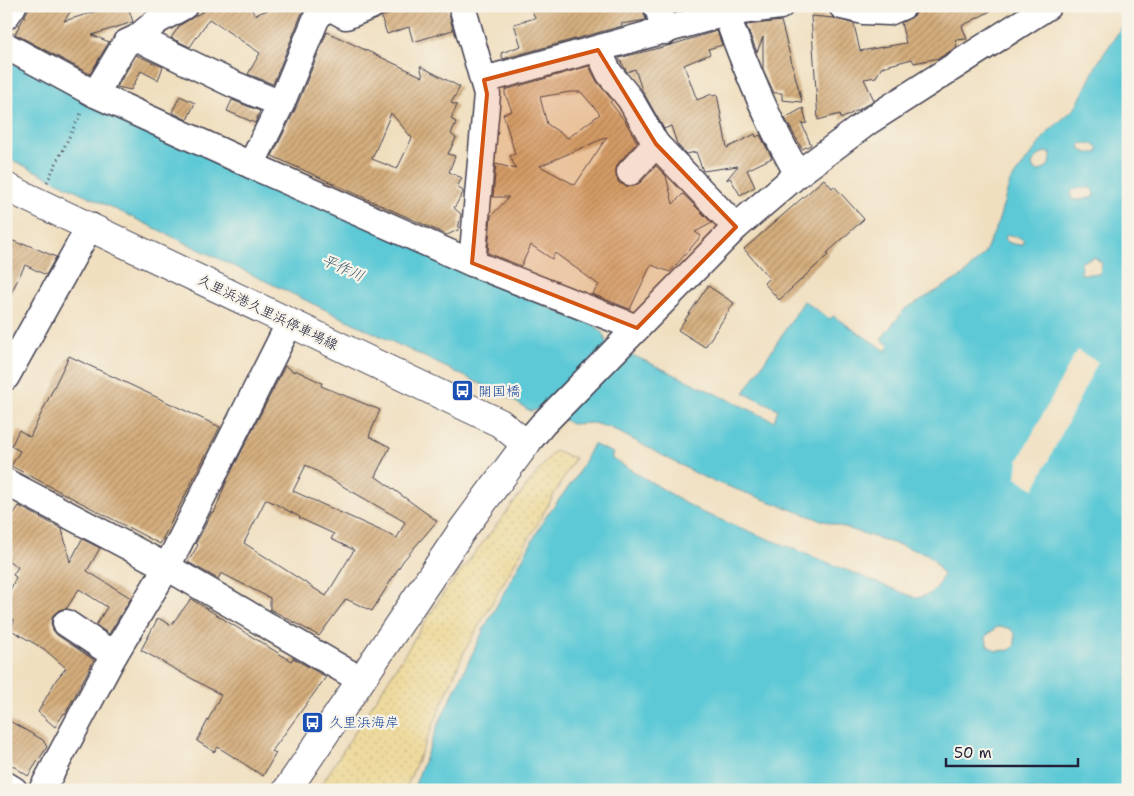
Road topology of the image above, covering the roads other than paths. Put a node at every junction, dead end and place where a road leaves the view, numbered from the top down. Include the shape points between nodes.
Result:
1 (13, 6) edge
2 (184, 6) edge
3 (326, 6) edge
4 (332, 6) edge
5 (370, 6) edge
6 (462, 6) edge
7 (657, 6) edge
8 (780, 6) edge
9 (842, 6) edge
10 (903, 6) edge
11 (1048, 6) edge
12 (727, 10) edge
13 (155, 14) edge
14 (6, 16) edge
15 (666, 31) junction
16 (137, 38) junction
17 (6, 46) edge
18 (598, 50) junction
19 (484, 80) junction
20 (93, 93) junction
21 (281, 104) junction
22 (656, 144) junction
23 (250, 164) junction
24 (630, 172) dead end
25 (798, 174) junction
26 (6, 187) edge
27 (6, 204) edge
28 (736, 227) junction
29 (86, 233) junction
30 (472, 263) junction
31 (282, 336) junction
32 (629, 336) junction
33 (6, 377) edge
34 (535, 434) junction
35 (6, 482) edge
36 (167, 566) junction
37 (66, 623) dead end
38 (114, 655) junction
39 (361, 680) junction
40 (6, 785) edge
41 (14, 790) edge
42 (42, 790) edge
43 (287, 790) edge

1 - 14 street
2 - 13 street
3 - 21 street via 316,19
4 - 5 street via 346,16
6 - 19 street
7 - 15 street
8 - 12 street
9 - 10 street via 889,12
11 - 25 street via 869,120
12 - 15 street
12 - 25 street via 742,59 768,120
13 - 16 street
15 - 18 street
16 - 20 street via 126,43
16 - 21 street
17 - 20 street
18 - 19 street
18 - 22 street via 609,73 630,99
19 - 30 street via 487,94
20 - 23 street
21 - 23 street
22 - 24 street
22 - 28 street
23 - 30 street
25 - 28 street
26 - 29 main road, 久里浜港久里浜停車場線
27 - 29 main road, 久里浜港久里浜停車場線
28 - 32 street
29 - 31 main road, 久里浜港久里浜停車場線
29 - 33 street
29 - 34 main road, 久里浜港久里浜停車場線 via 500,423
30 - 32 street
31 - 34 main road, 久里浜港久里浜停車場線 via 490,434
31 - 36 street
32 - 34 street
34 - 39 main road via 463,529
35 - 36 street
36 - 38 street
36 - 39 street
37 - 38 street
38 - 42 street
39 - 43 main road
40 - 41 street

